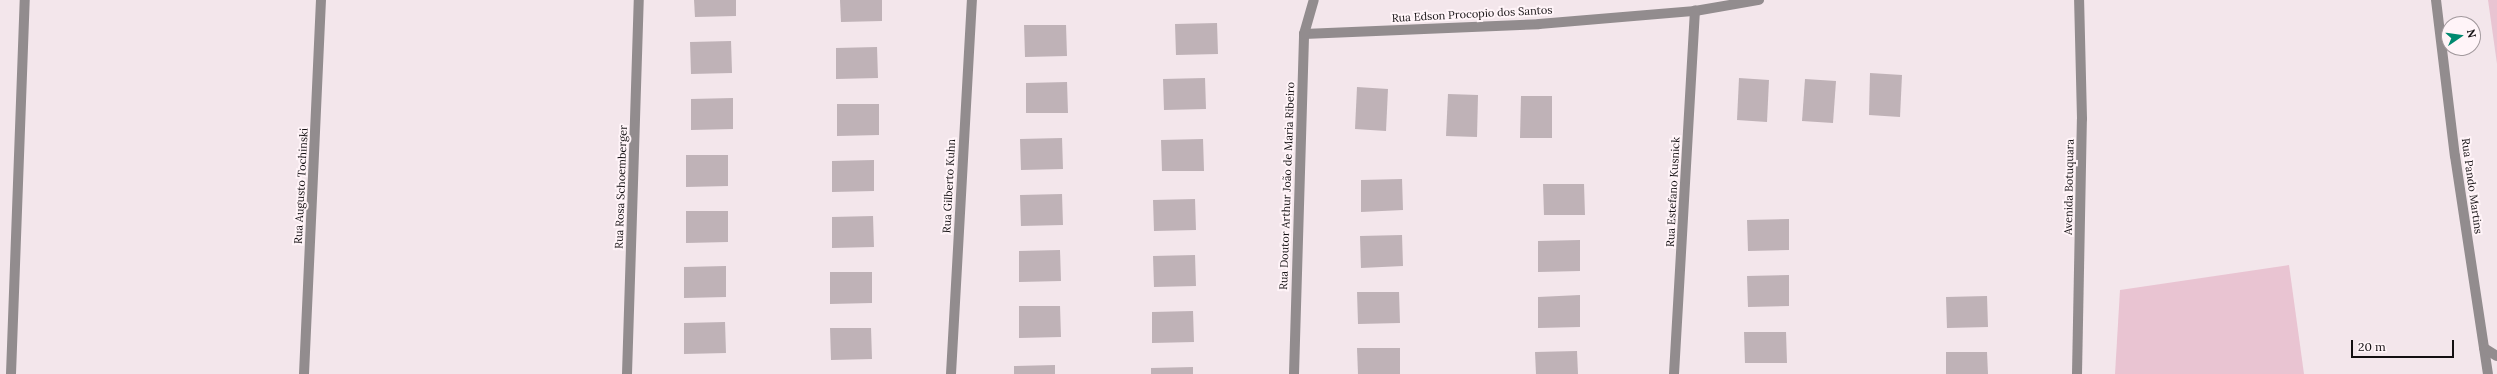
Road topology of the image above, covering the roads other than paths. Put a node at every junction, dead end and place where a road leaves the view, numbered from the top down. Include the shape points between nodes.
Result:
1 (25, 0) edge
2 (321, 0) edge
3 (639, 0) edge
4 (972, 0) edge
5 (1314, 0) edge
6 (1759, 0) edge
7 (2079, 0) edge
8 (2436, 0) edge
9 (1695, 11) junction
10 (1304, 34) junction
11 (2484, 348) junction
12 (2497, 356) edge
13 (11, 374) edge
14 (304, 374) edge
15 (627, 374) edge
16 (951, 374) edge
17 (1294, 374) edge
18 (1674, 374) edge
19 (2077, 374) edge
20 (2488, 374) edge

1 - 13 street
2 - 14 street, Rua Augusto Tochinski
3 - 15 street, Rua Rosa Schoemberger
4 - 16 street, Rua Gilberto Kuhn
5 - 10 street, Rua Doutor Arthur João de Maria Ribeiro
6 - 9 street, Rua Edson Procopio dos Santos
7 - 19 street, Avenida Botuquara via 2082,119
8 - 11 street, Rua Pando Martins via 2455,156
9 - 10 street, Rua Edson Procopio dos Santos via 1539,24
9 - 18 street, Rua Estefano Kusnick
10 - 17 street, Rua Doutor Arthur João de Maria Ribeiro
11 - 12 street
11 - 20 street, Rua Pando Martins

